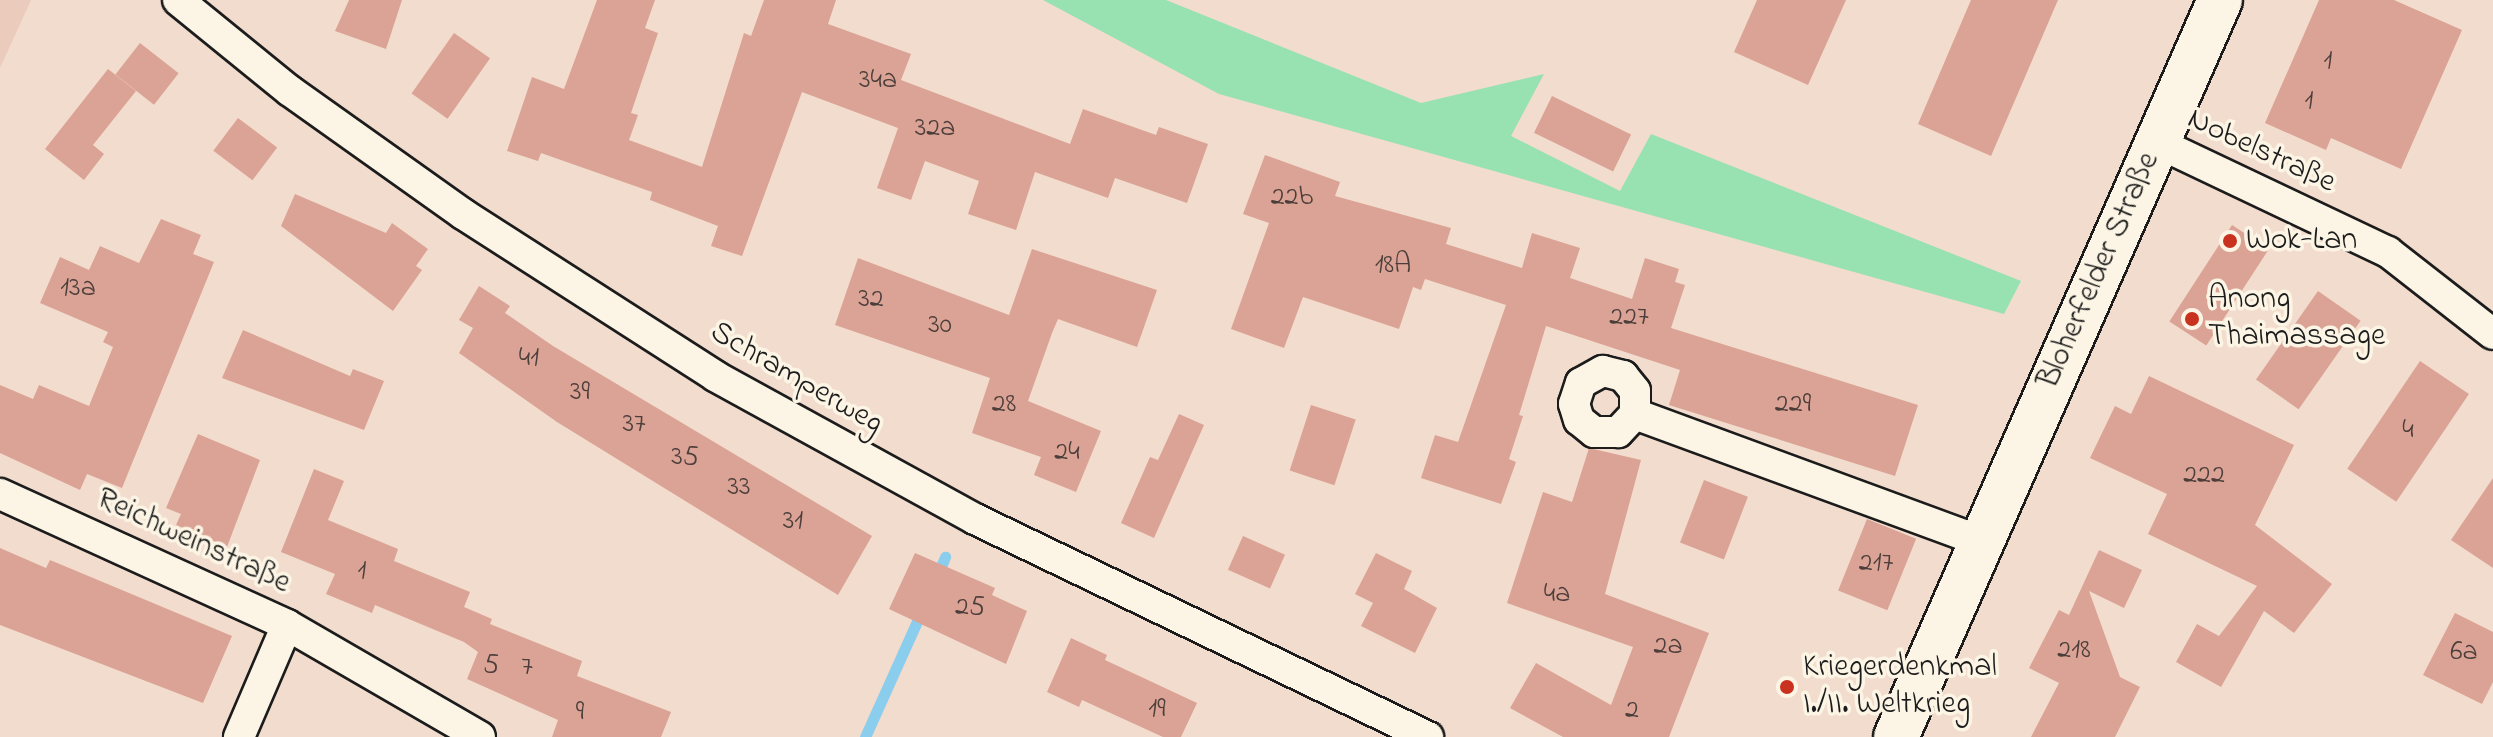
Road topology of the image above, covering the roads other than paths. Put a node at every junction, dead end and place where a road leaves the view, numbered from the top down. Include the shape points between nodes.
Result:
1 (178, 0) edge
2 (2220, 0) edge
3 (2156, 142) junction
4 (2493, 334) edge
5 (1635, 414) dead end
6 (0, 494) edge
7 (1983, 542) junction
8 (287, 625) junction
9 (239, 737) edge
10 (480, 737) edge
11 (1428, 737) edge
12 (1896, 737) edge

1 - 11 street, Schramperweg via 290,91 463,214 715,376 984,523
2 - 3 street, Bloherfelder Straße
3 - 4 street, Nobelstraße via 2388,252
3 - 7 street, Bloherfelder Straße
5 - 7 street
6 - 8 street, Reichweinstraße
7 - 12 street, Bloherfelder Straße
8 - 9 street, Reichweinstraße
8 - 10 street

